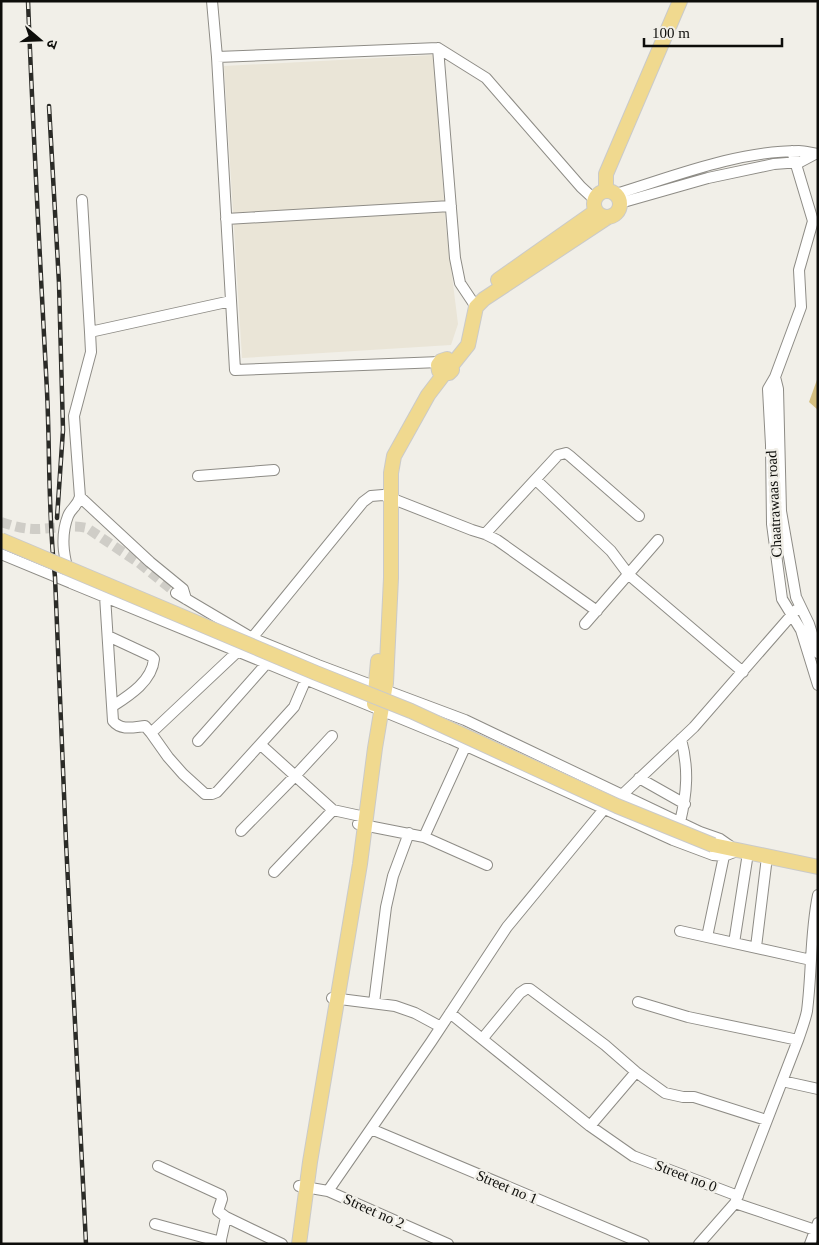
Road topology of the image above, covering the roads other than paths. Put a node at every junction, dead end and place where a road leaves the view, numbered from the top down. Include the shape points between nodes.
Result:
1 (212, 1) edge
2 (680, 1) edge
3 (438, 48) junction
4 (217, 57) junction
5 (792, 151) junction
6 (816, 154) edge
7 (794, 162) junction
8 (614, 195) junction
9 (82, 200) dead end
10 (451, 206) junction
11 (600, 209) junction
12 (815, 216) edge
13 (226, 219) junction
14 (231, 301) junction
15 (474, 305) junction
16 (90, 332) junction
17 (444, 366) junction
18 (774, 377) junction
19 (274, 470) dead end
20 (198, 476) dead end
21 (536, 480) junction
22 (80, 496) junction
23 (387, 497) junction
24 (639, 516) dead end
25 (485, 534) junction
26 (1, 540) edge
27 (658, 540) dead end
28 (1, 554) edge
29 (629, 575) junction
30 (71, 583) junction
31 (176, 593) tunnel mouth
32 (105, 596) junction
33 (186, 599) junction
34 (800, 606) junction
35 (597, 611) junction
36 (792, 615) junction
37 (585, 624) dead end
38 (108, 636) junction
39 (252, 638) junction
40 (238, 651) junction
41 (818, 653) edge
42 (267, 663) junction
43 (742, 672) junction
44 (306, 679) junction
45 (818, 685) edge
46 (380, 688) junction
47 (113, 706) junction
48 (378, 708) junction
49 (151, 733) junction
50 (332, 736) dead end
51 (681, 739) junction
52 (198, 741) dead end
53 (261, 745) junction
54 (466, 745) junction
55 (295, 776) junction
56 (639, 778) junction
57 (622, 794) junction
58 (685, 804) junction
59 (605, 808) junction
60 (333, 810) junction
61 (361, 821) junction
62 (680, 822) junction
63 (241, 831) dead end
64 (409, 833) junction
65 (424, 837) junction
66 (736, 853) junction
67 (767, 857) junction
68 (487, 865) dead end
69 (818, 867) edge
70 (274, 872) dead end
71 (818, 895) edge
72 (680, 931) dead end
73 (707, 937) junction
74 (734, 943) junction
75 (756, 948) junction
76 (811, 960) junction
77 (334, 998) junction
78 (638, 1002) dead end
79 (374, 1003) junction
80 (450, 1013) junction
81 (441, 1027) junction
82 (483, 1038) junction
83 (798, 1040) junction
84 (636, 1072) junction
85 (782, 1081) junction
86 (818, 1089) edge
87 (766, 1120) junction
88 (590, 1126) junction
89 (371, 1129) junction
90 (158, 1166) dead end
91 (303, 1187) junction
92 (328, 1191) junction
93 (737, 1199) junction
94 (226, 1218) junction
95 (156, 1224) dead end
96 (817, 1228) edge
97 (220, 1243) edge
98 (282, 1244) edge
99 (291, 1244) edge
100 (298, 1244) edge
101 (448, 1244) edge
102 (644, 1244) edge
103 (698, 1244) edge
104 (810, 1244) edge

1 - 4 street
2 - 8 main road via 606,174
3 - 4 street
3 - 10 street
3 - 11 street via 486,78
4 - 13 street
5 - 6 street
5 - 7 street
5 - 8 street via 745,157
6 - 7 street
7 - 8 street
7 - 12 street
8 - 11 main road via 597,195
8 - 11 main road via 617,212
9 - 16 street
10 - 13 street
10 - 15 street via 460,283
11 - 15 main road
12 - 18 street, Chaatrawaas road via 799,270 801,307
13 - 14 street
14 - 16 street
14 - 17 street via 235,370
15 - 17 main road via 468,344
16 - 22 street via 91,352 74,416
17 - 23 main road via 394,456
18 - 34 street via 778,389 781,510
18 - 36 street, Chaatrawaas road via 768,388 772,524 782,599
19 - 20 street
21 - 24 street via 558,455 566,454
21 - 25 street
21 - 29 street via 611,551
22 - 30 street via 78,504 68,514 63,533 64,557
22 - 33 street via 183,589
23 - 25 street
23 - 39 street via 372,496 364,502
23 - 46 main road
25 - 35 street
26 - 66 main road, bridge via 411,711 617,806
27 - 29 street
28 - 30 street
29 - 35 street
29 - 43 street
30 - 32 street
31 - 33 street
32 - 38 street
32 - 40 street
33 - 39 street
34 - 36 street
34 - 41 street
35 - 37 street
36 - 43 street
36 - 45 street, Chaatrawaas road via 801,630
38 - 47 street
38 - 47 street via 154,659 142,684
39 - 40 street
39 - 46 street
40 - 42 street
40 - 49 street
42 - 44 street
42 - 52 street
43 - 51 street
44 - 48 street
44 - 53 street via 294,707
46 - 48 main road
46 - 57 street via 465,720
47 - 49 street via 112,716 116,725 127,728 145,726
48 - 54 street
48 - 61 main road
49 - 53 street via 183,774 209,795 217,792
50 - 55 street
51 - 56 street
51 - 58 street via 685,756
53 - 55 street
54 - 59 street
54 - 65 street
55 - 60 street
55 - 63 street
56 - 57 street
56 - 58 street
57 - 62 street
58 - 62 street
59 - 66 street via 714,855
59 - 80 street via 507,927
60 - 61 street
60 - 70 street
61 - 64 street
61 - 77 main road
62 - 66 street via 720,839
64 - 65 street
64 - 79 street via 392,876
65 - 68 street
66 - 67 main road
66 - 73 street
66 - 74 street
67 - 69 main road
67 - 75 street
71 - 76 street via 813,916
72 - 73 street
73 - 74 street
74 - 75 street
75 - 76 street
76 - 83 street via 806,1013
77 - 79 street
77 - 91 main road
78 - 83 street via 688,1017
79 - 81 street via 415,1013
80 - 81 street
80 - 82 street, Street no 0
81 - 89 street
82 - 84 street via 520,993 530,989
82 - 88 street, Street no 0
83 - 85 street
84 - 87 street via 671,1096 694,1097
84 - 88 street
85 - 86 street
85 - 87 street
87 - 93 street
88 - 93 street, Street no 0 via 633,1156
89 - 92 street
89 - 102 street, Street no 1
90 - 94 street via 221,1195 218,1211
91 - 92 street, Street no 2
91 - 99 main road
91 - 100 main road
92 - 101 street, Street no 2
93 - 96 street, Street no 0
93 - 103 street
94 - 97 street
94 - 98 street
95 - 97 street
96 - 104 street

